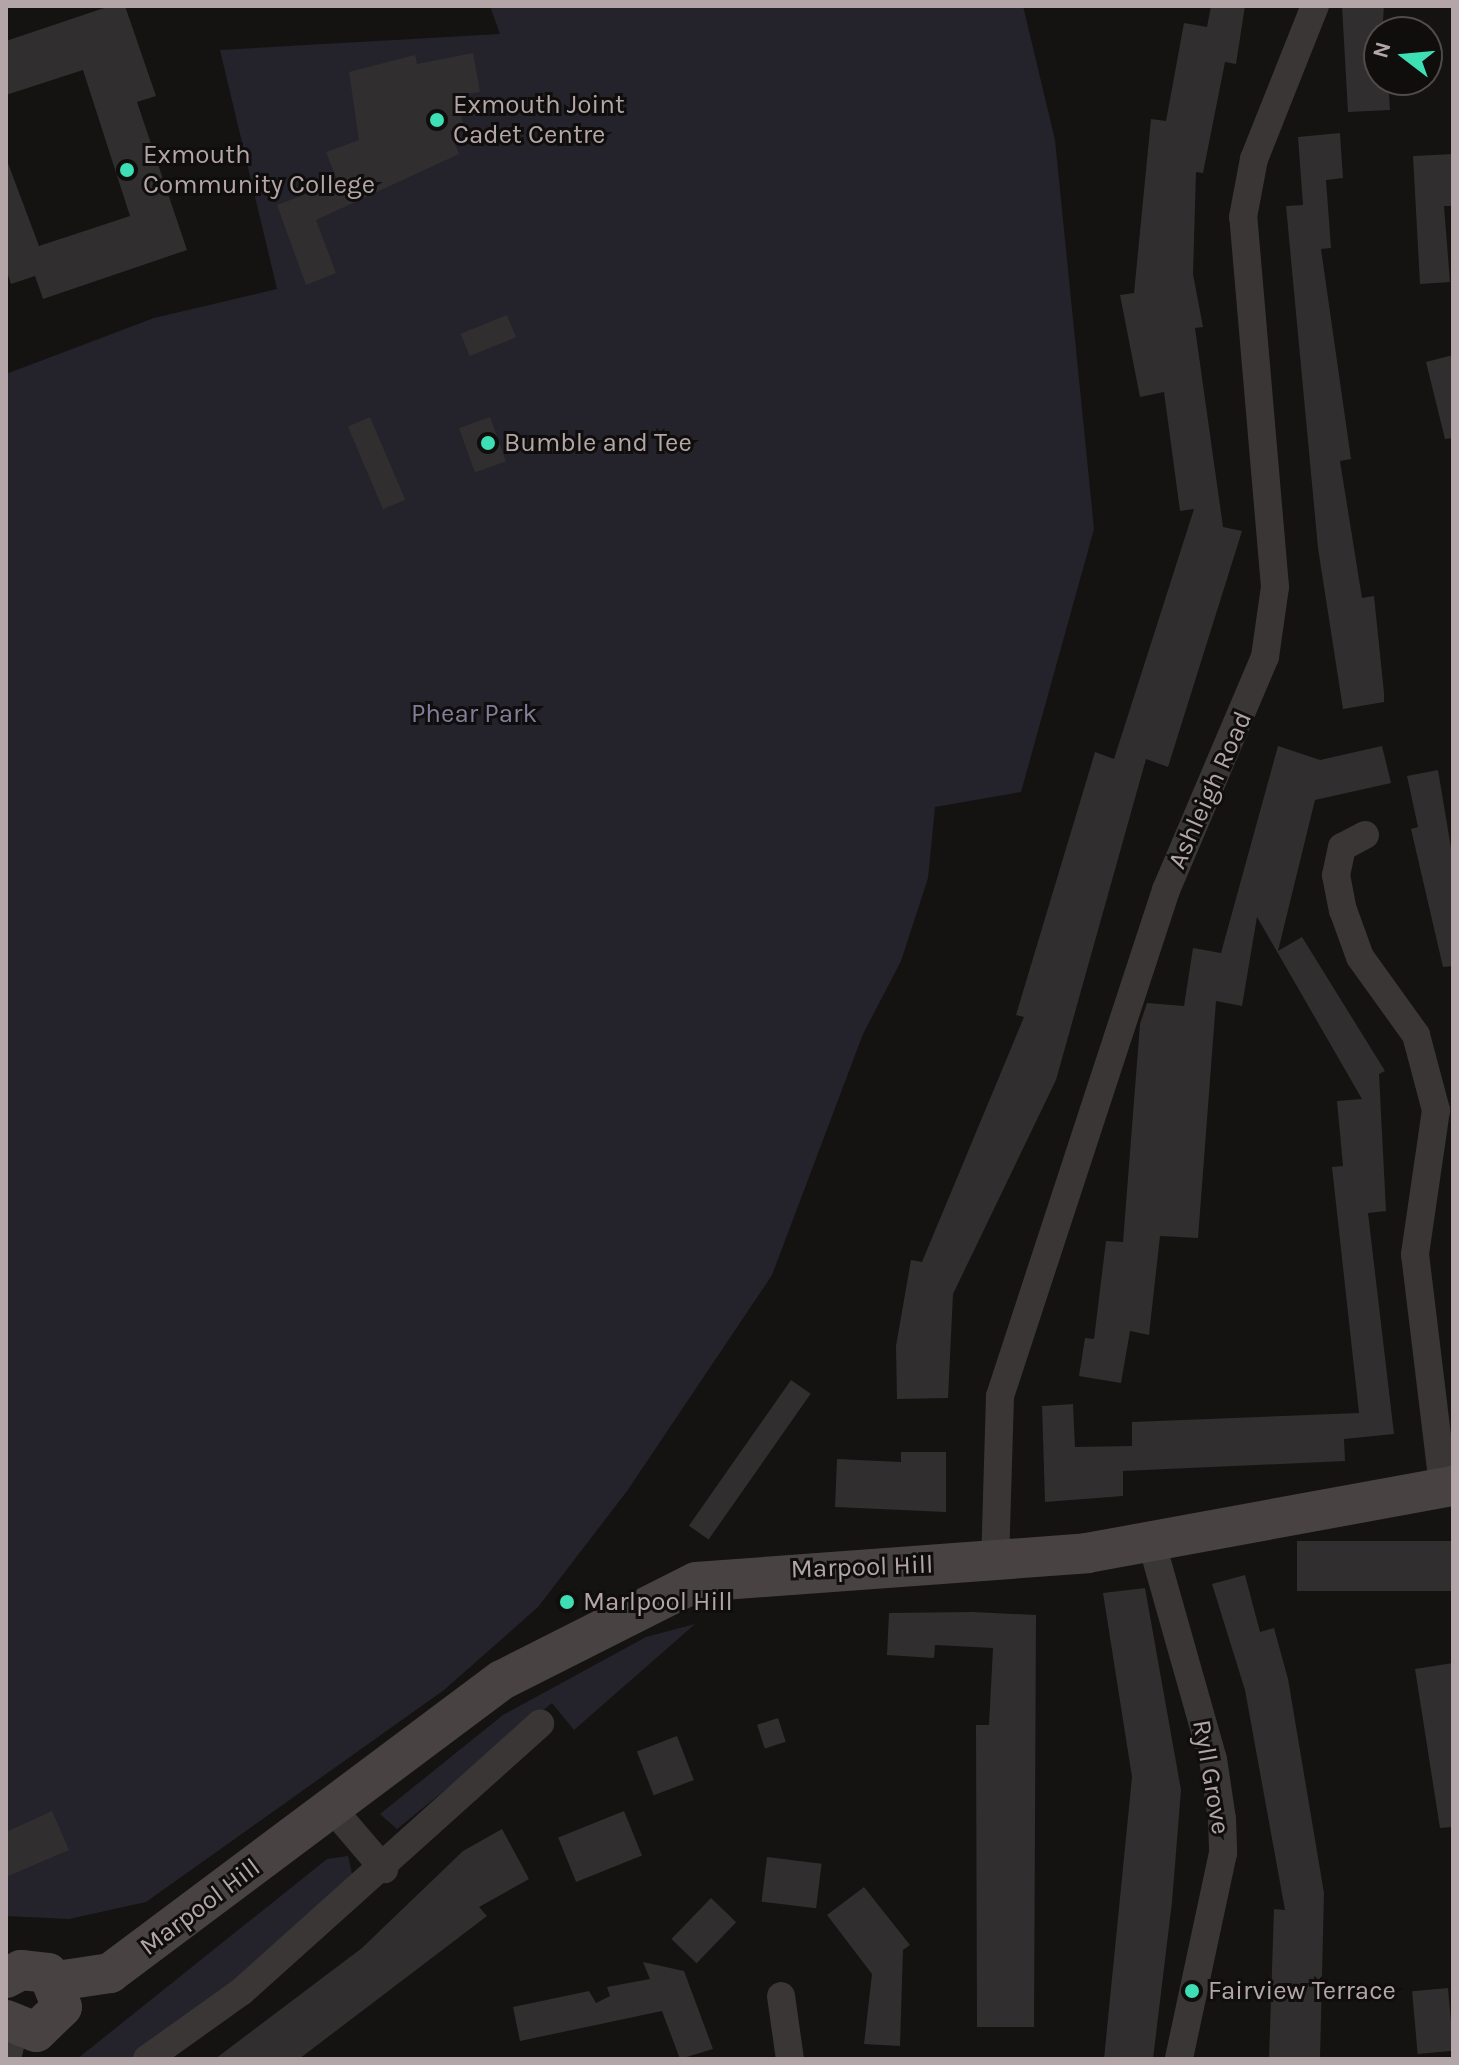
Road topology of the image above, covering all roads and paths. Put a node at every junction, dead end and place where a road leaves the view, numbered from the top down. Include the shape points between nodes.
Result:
1 (1315, 6) edge
2 (1365, 835) dead end
3 (1448, 1487) edge
4 (1152, 1544) junction
5 (995, 1564) junction
6 (540, 1724) dead end
7 (331, 1807) junction
8 (384, 1869) junction
9 (6, 1978) edge
10 (57, 1981) junction
11 (781, 1996) dead end
12 (9, 2036) edge
13 (147, 2059) edge
14 (790, 2059) edge
15 (1179, 2059) edge

1 - 5 street, Ashleigh Road via 1254,159 1243,217 1275,587 1265,657 1166,890 1000,1396
2 - 3 street via 1342,847 1336,875 1343,910 1360,957 1416,1035 1436,1110 1415,1254
3 - 4 street, Marpool Hill
4 - 5 street, Marpool Hill
4 - 15 street, Ryll Grove via 1213,1759 1222,1819 1223,1853
5 - 7 street, Marpool Hill via 817,1567 696,1582 502,1680
6 - 8 street
7 - 8 street
7 - 10 street, Marpool Hill via 110,1973
8 - 13 street via 241,1992
9 - 10 street via 34,1968
10 - 12 street via 62,2007 55,2021 36,2032
11 - 14 street

